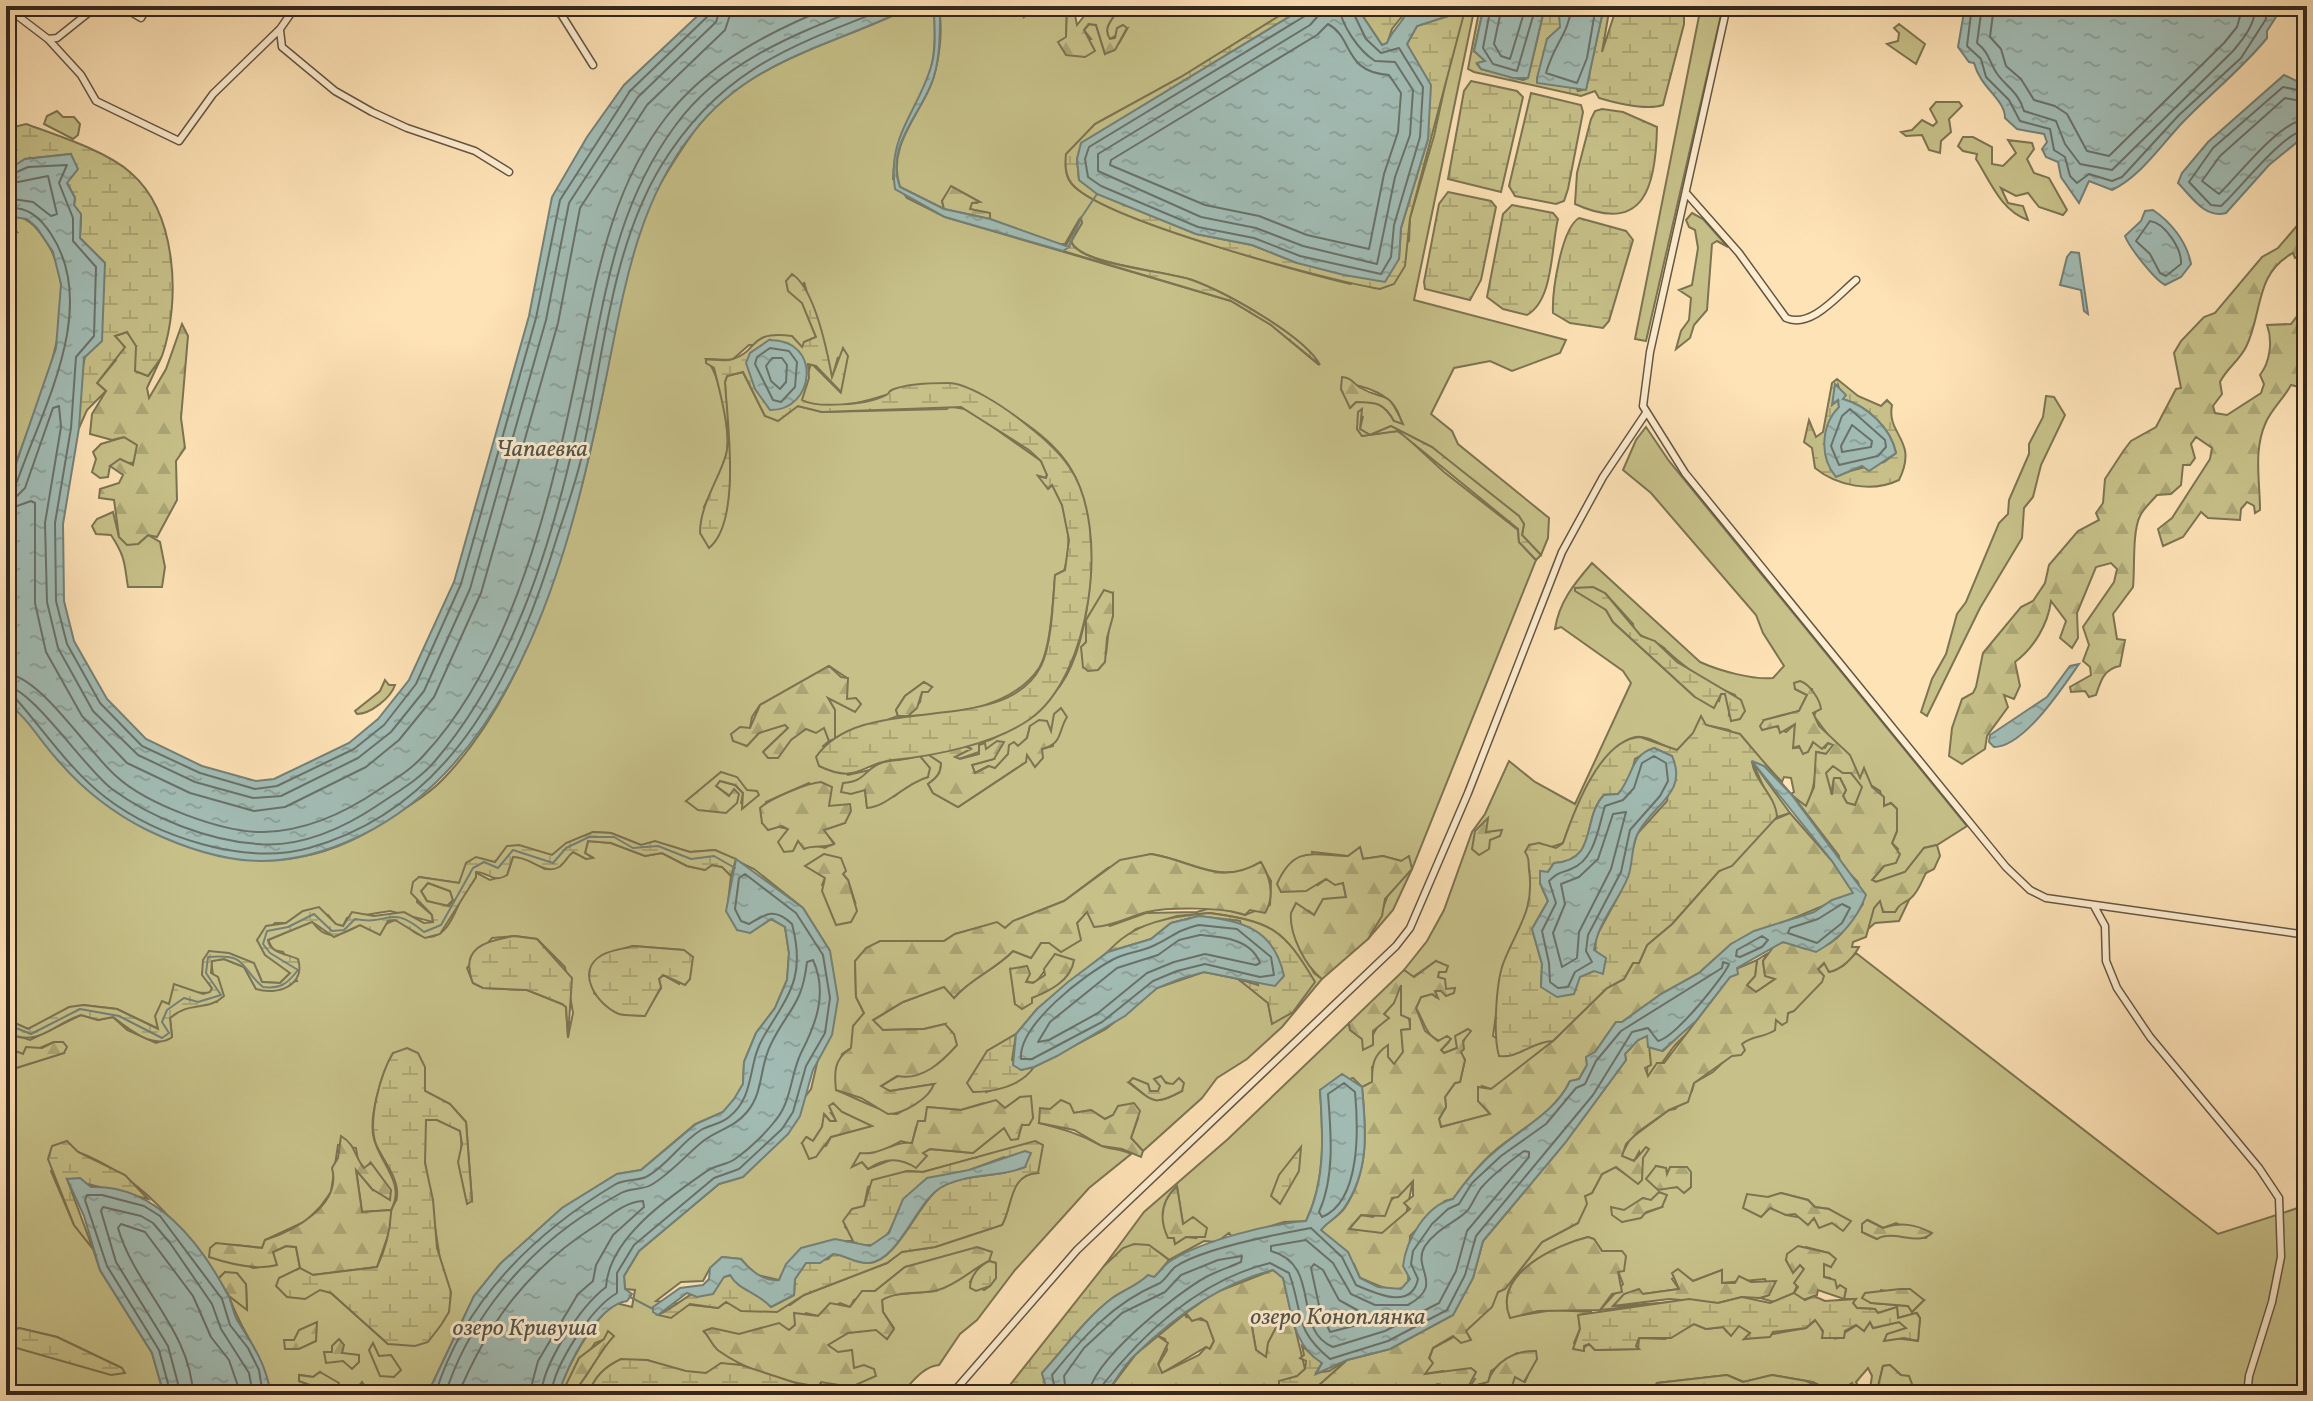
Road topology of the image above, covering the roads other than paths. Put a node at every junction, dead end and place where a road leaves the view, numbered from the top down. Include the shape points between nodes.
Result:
1 (97, 6) edge
2 (121, 6) edge
3 (148, 6) edge
4 (296, 6) edge
5 (556, 6) edge
6 (1727, 6) edge
7 (6, 7) edge
8 (280, 29) junction
9 (48, 39) junction
10 (593, 65) dead end
11 (509, 172) dead end
12 (1687, 194) junction
13 (1856, 280) dead end
14 (1646, 413) junction
15 (2094, 906) junction
16 (2307, 935) edge
17 (951, 1395) edge
18 (2247, 1395) edge

1 - 9 street via 57,38
2 - 3 street via 141,18
4 - 8 street
5 - 10 street
6 - 12 street
7 - 9 street
8 - 9 street via 213,94 184,137 172,140 96,101 81,75
8 - 11 street via 282,47 335,91 407,128 475,151
12 - 13 street via 1786,318 1796,323 1809,319
12 - 14 street via 1643,384
14 - 15 street via 1685,473 2006,867 2046,898
14 - 17 street via 1562,552 1410,928 1077,1250
15 - 16 street
15 - 18 street via 2105,926 2106,961 2117,988 2279,1198 2281,1257

